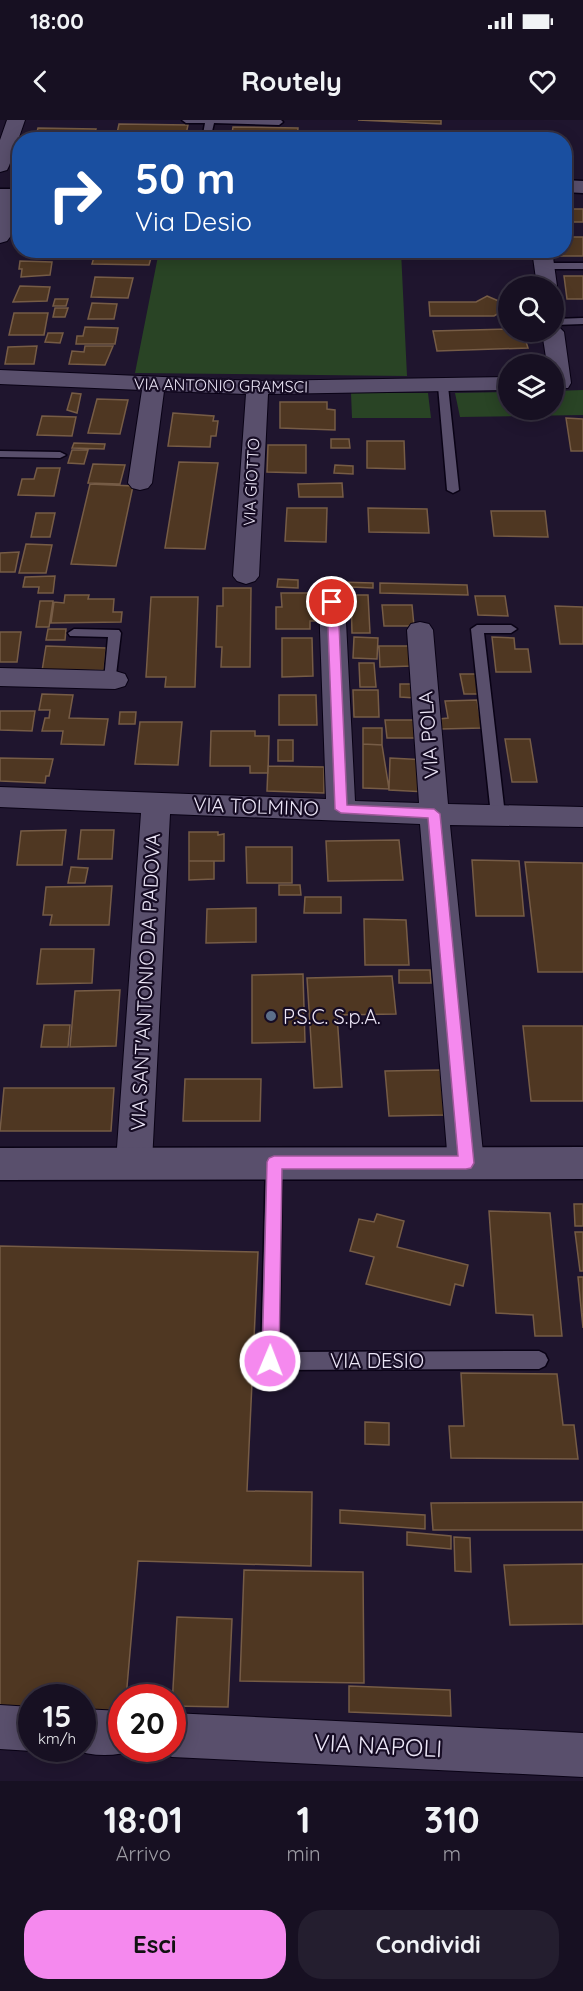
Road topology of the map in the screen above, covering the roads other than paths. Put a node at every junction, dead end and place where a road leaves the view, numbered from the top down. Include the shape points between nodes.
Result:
1 (16, 120) edge
2 (186, 120) edge
3 (210, 120) edge
4 (279, 122) dead end
5 (0, 166) edge
6 (10, 195) edge
7 (0, 237) edge
8 (543, 258) edge
9 (583, 266) edge
10 (546, 276) edge
11 (583, 321) edge
12 (564, 322) edge
13 (0, 377) edge
14 (583, 382) edge
15 (564, 383) edge
16 (498, 384) edge
17 (154, 385) junction
18 (443, 386) junction
19 (257, 387) junction
20 (0, 454) edge
21 (60, 455) dead end
22 (140, 483) dead end
23 (453, 490) dead end
24 (246, 576) dead end
25 (332, 602) dead end
26 (511, 628) dead end
27 (420, 630) dead end
28 (74, 633) dead end
29 (0, 677) edge
30 (113, 680) joint
31 (0, 797) edge
32 (156, 802) junction
33 (341, 809) junction
34 (434, 814) junction
35 (498, 814) junction
36 (583, 816) edge
37 (134, 1162) junction
38 (274, 1162) junction
39 (466, 1163) junction
40 (583, 1163) edge
41 (0, 1164) edge
42 (539, 1360) dead end
43 (0, 1727) edge
44 (18, 1728) edge
45 (186, 1736) edge
46 (583, 1755) edge

1 - 5 street
2 - 3 lane
3 - 4 lane
6 - 7 street
8 - 9 lane
8 - 10 street
11 - 12 lane
13 - 17 street, VIA ANTONIO GRAMSCI
14 - 15 street
16 - 18 street, VIA ANTONIO GRAMSCI
17 - 19 street, VIA ANTONIO GRAMSCI
17 - 22 street
18 - 19 street, VIA ANTONIO GRAMSCI
18 - 23 lane
19 - 24 street, VIA GIOTTO
20 - 21 lane
25 - 33 street
26 - 35 lane via 477,629
27 - 34 street, VIA POLA
28 - 30 lane via 115,633
29 - 30 street
31 - 32 street, VIA TOLMINO
32 - 33 street, VIA TOLMINO
32 - 37 street, VIA SANT'ANTONIO DA PADOVA
33 - 34 street, VIA TOLMINO
34 - 35 street, VIA TOLMINO
34 - 39 street, VIA POLA
35 - 36 street, VIA TOLMINO
37 - 38 street
37 - 41 street
38 - 39 street
38 - 42 lane, VIA DESIO via 270,1361
39 - 40 street
43 - 44 street
45 - 46 street, VIA NAPOLI

